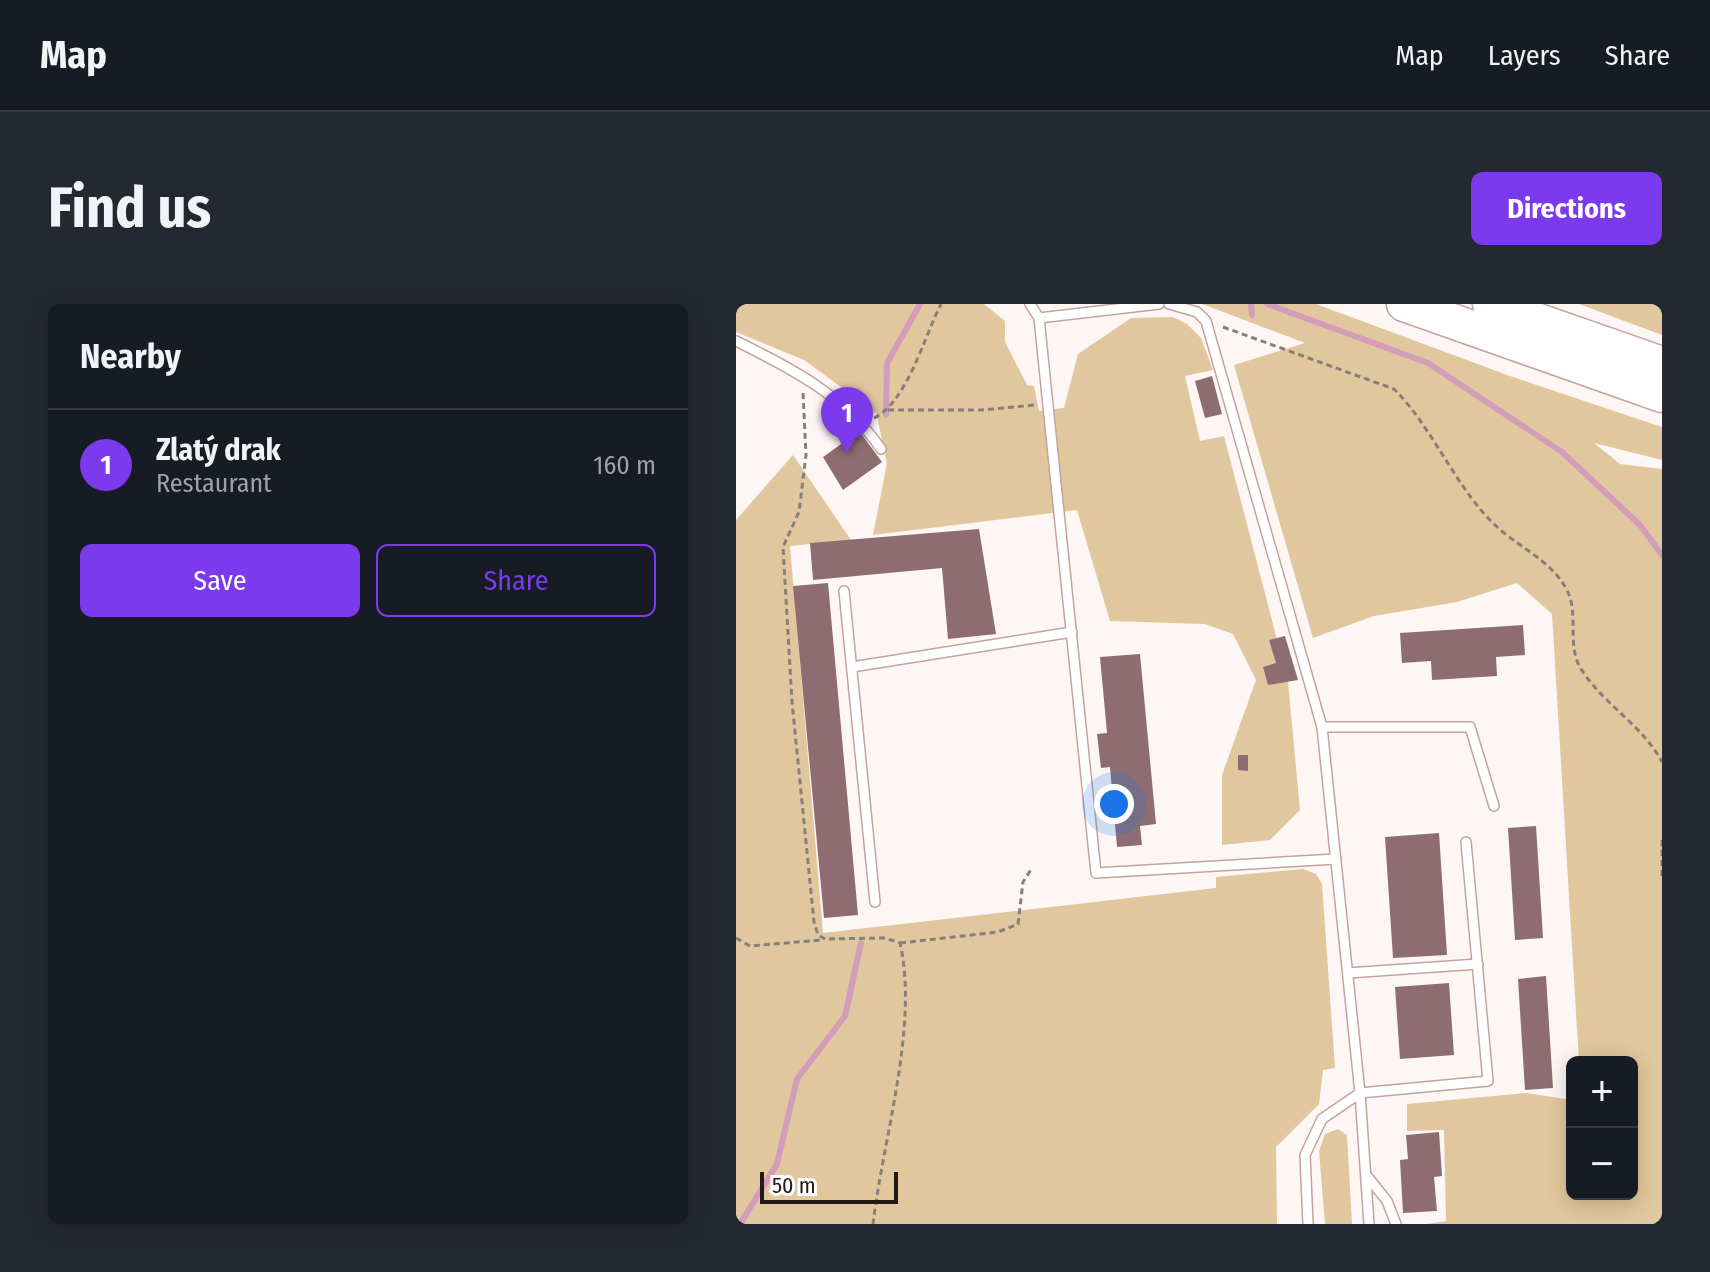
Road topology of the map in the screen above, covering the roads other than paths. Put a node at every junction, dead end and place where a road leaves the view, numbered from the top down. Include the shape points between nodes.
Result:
1 (1030, 304) edge
2 (1159, 304) edge
3 (1169, 304) edge
4 (1404, 304) edge
5 (1490, 304) edge
6 (1039, 318) junction
7 (736, 341) edge
8 (1662, 364) edge
9 (1662, 395) edge
10 (881, 449) dead end
11 (844, 591) dead end
12 (1072, 632) junction
13 (852, 667) junction
14 (1322, 727) junction
15 (1494, 806) dead end
16 (1466, 842) dead end
17 (1336, 859) junction
18 (875, 902) dead end
19 (1478, 964) junction
20 (1348, 973) junction
21 (1360, 1093) junction
22 (1366, 1175) junction
23 (1308, 1224) edge
24 (1369, 1224) edge
25 (1396, 1224) edge

1 - 6 lane
2 - 6 lane
3 - 14 lane via 1197,312 1206,321
4 - 9 highway
5 - 8 highway
6 - 12 lane
7 - 10 lane via 802,373 864,424
11 - 13 lane
12 - 13 lane
12 - 17 lane via 1096,873
13 - 18 lane
14 - 15 lane via 1470,727
14 - 17 lane
16 - 19 lane
17 - 20 lane
19 - 20 lane
19 - 21 lane via 1488,1081
20 - 21 lane
21 - 22 lane
21 - 23 lane via 1322,1119 1305,1155
22 - 24 lane
22 - 25 lane via 1387,1201

